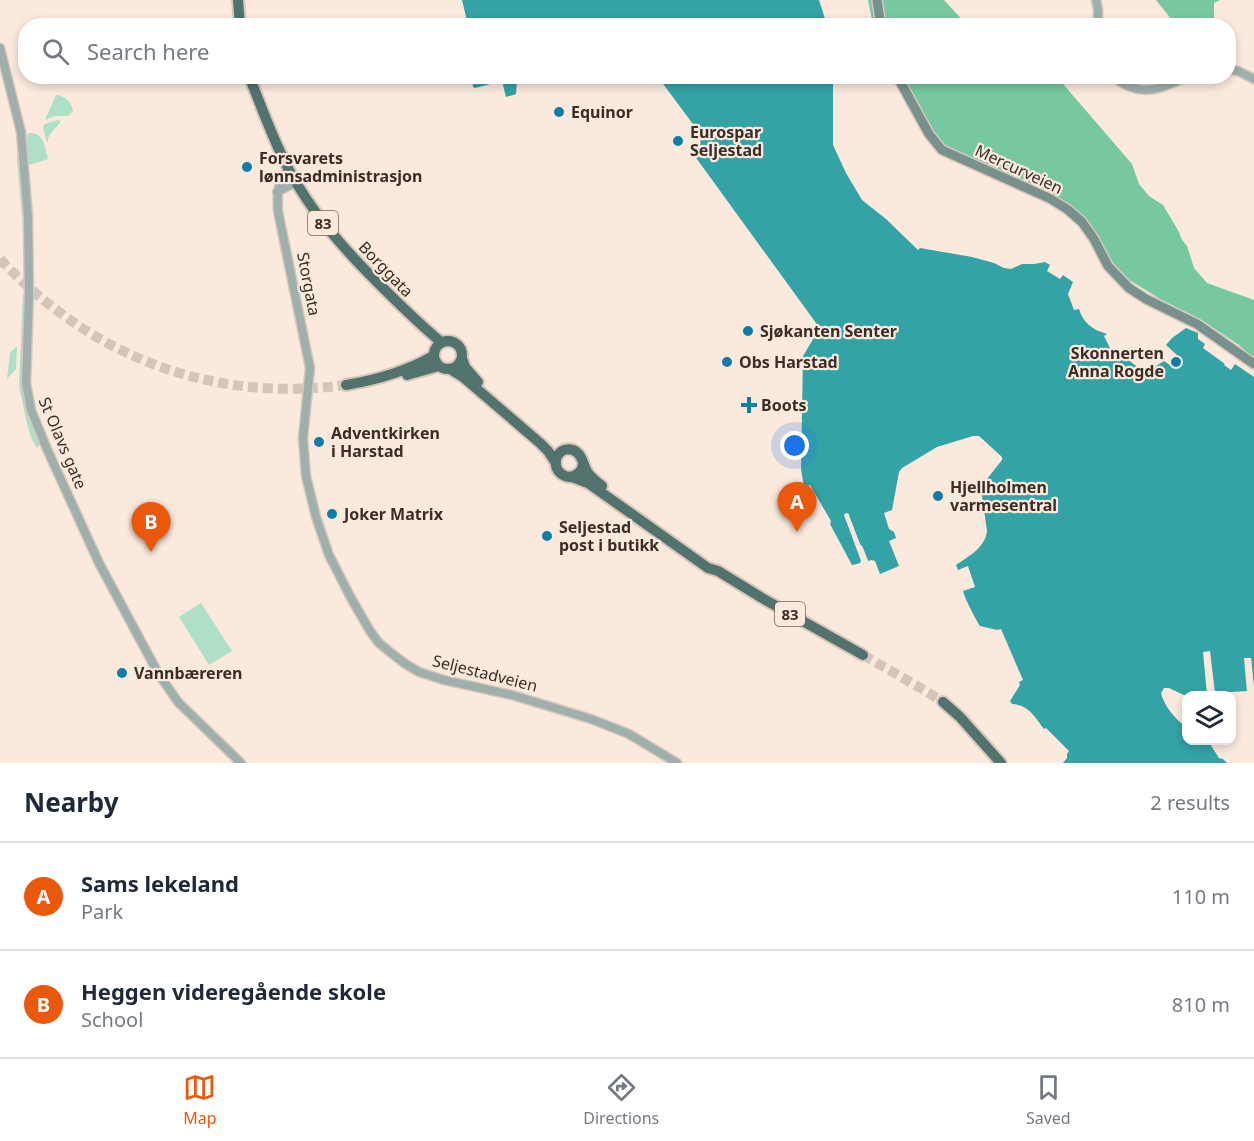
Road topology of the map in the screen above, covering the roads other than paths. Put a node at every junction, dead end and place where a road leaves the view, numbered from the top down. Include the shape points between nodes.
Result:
1 (238, 0) edge
2 (877, 0) edge
3 (1096, 0) edge
4 (239, 18) edge
5 (880, 18) edge
6 (1098, 18) edge
7 (0, 48) edge
8 (1236, 71) edge
9 (1254, 79) edge
10 (252, 84) edge
11 (901, 84) edge
12 (1122, 84) edge
13 (1171, 84) edge
14 (288, 169) junction
15 (296, 182) junction
16 (277, 192) junction
17 (436, 349) junction
18 (462, 358) junction
19 (1254, 364) edge
20 (445, 368) junction
21 (378, 379) junction
22 (310, 382) joint
23 (346, 385) tunnel mouth
24 (566, 450) junction
25 (556, 463) junction
26 (583, 464) junction
27 (572, 477) junction
28 (718, 571) junction
29 (863, 655) tunnel mouth
30 (943, 702) tunnel mouth
31 (241, 763) edge
32 (677, 763) edge
33 (1001, 763) edge

1 - 4 highway
2 - 5 main road
3 - 6 street
7 - 31 street, St Olavs gate via 21,132 28,217 26,383 34,417 99,562 158,673 178,702
8 - 9 street
10 - 14 highway, 83
11 - 19 main road, Mercurveien via 942,150 1067,209 1082,222 1108,266 1130,288 1197,324
12 - 13 street via 1142,90
14 - 15 highway, 83
14 - 16 street
15 - 16 street
15 - 17 highway, Borggata / 83 via 339,242 413,319
16 - 22 street, Storgata via 310,362
17 - 18 highway, 83 via 448,340 457,344
17 - 20 highway, 83 via 435,362
17 - 21 highway via 423,362
18 - 20 highway via 458,365
18 - 24 highway, 83 via 474,378 548,441
20 - 21 highway
20 - 25 highway, 83 via 464,377 540,443
21 - 23 highway
22 - 32 street, Seljestadveien via 303,450 316,517 346,590 379,643 425,674 517,696 601,723 629,734
24 - 25 highway via 559,454
24 - 26 highway, 83 via 579,453
25 - 27 highway, 83 via 560,474
26 - 27 highway
26 - 28 highway, 83 via 598,483
27 - 28 highway, 83 via 588,483 708,568
28 - 29 highway, 83
30 - 33 highway

